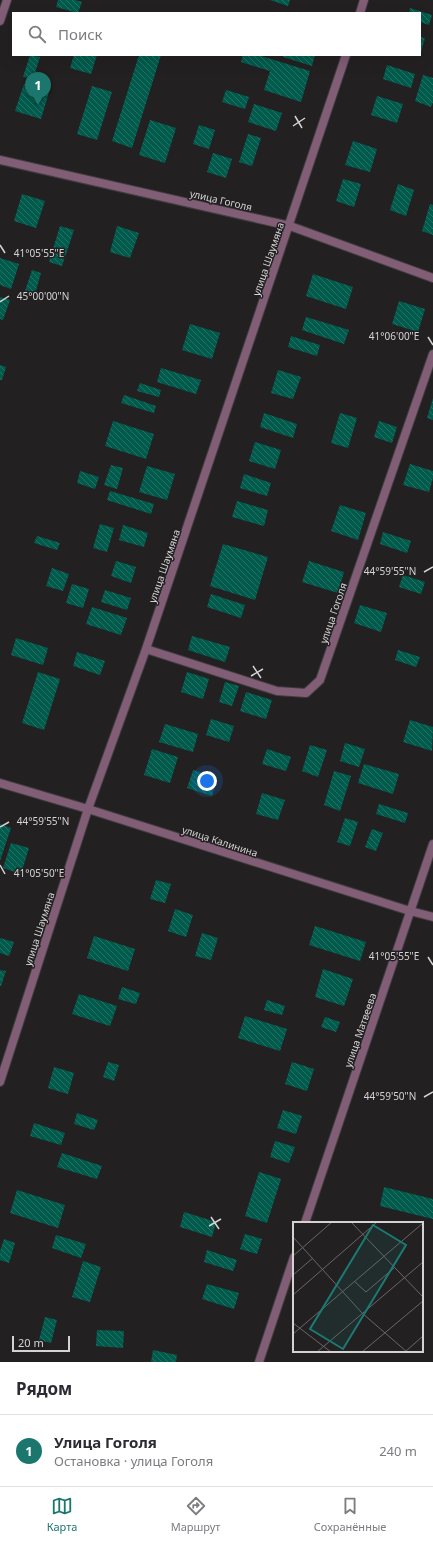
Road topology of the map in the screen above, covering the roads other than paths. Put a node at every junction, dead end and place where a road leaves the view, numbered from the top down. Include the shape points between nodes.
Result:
1 (7, 0) edge
2 (364, 0) edge
3 (360, 12) edge
4 (0, 21) edge
5 (346, 56) edge
6 (0, 160) edge
7 (290, 226) junction
8 (433, 278) edge
9 (433, 354) edge
10 (146, 649) junction
11 (0, 783) edge
12 (88, 809) junction
13 (433, 844) edge
14 (410, 911) junction
15 (433, 917) edge
16 (0, 1082) edge
17 (305, 1222) edge
18 (293, 1260) edge
19 (259, 1362) edge

1 - 4 street
2 - 3 street
5 - 7 street, улица Шаумяна
6 - 7 street, улица Гоголя
7 - 8 street, улица Гоголя
7 - 10 street, улица Шаумяна
9 - 10 street, улица Гоголя via 320,680 306,693 277,691
10 - 12 street, улица Шаумяна
11 - 12 street, улица Калинина
12 - 14 street, улица Калинина
12 - 16 street, улица Шаумяна
13 - 14 street, улица Матвеева
14 - 15 street, улица Калинина
14 - 17 street, улица Матвеева
18 - 19 street

